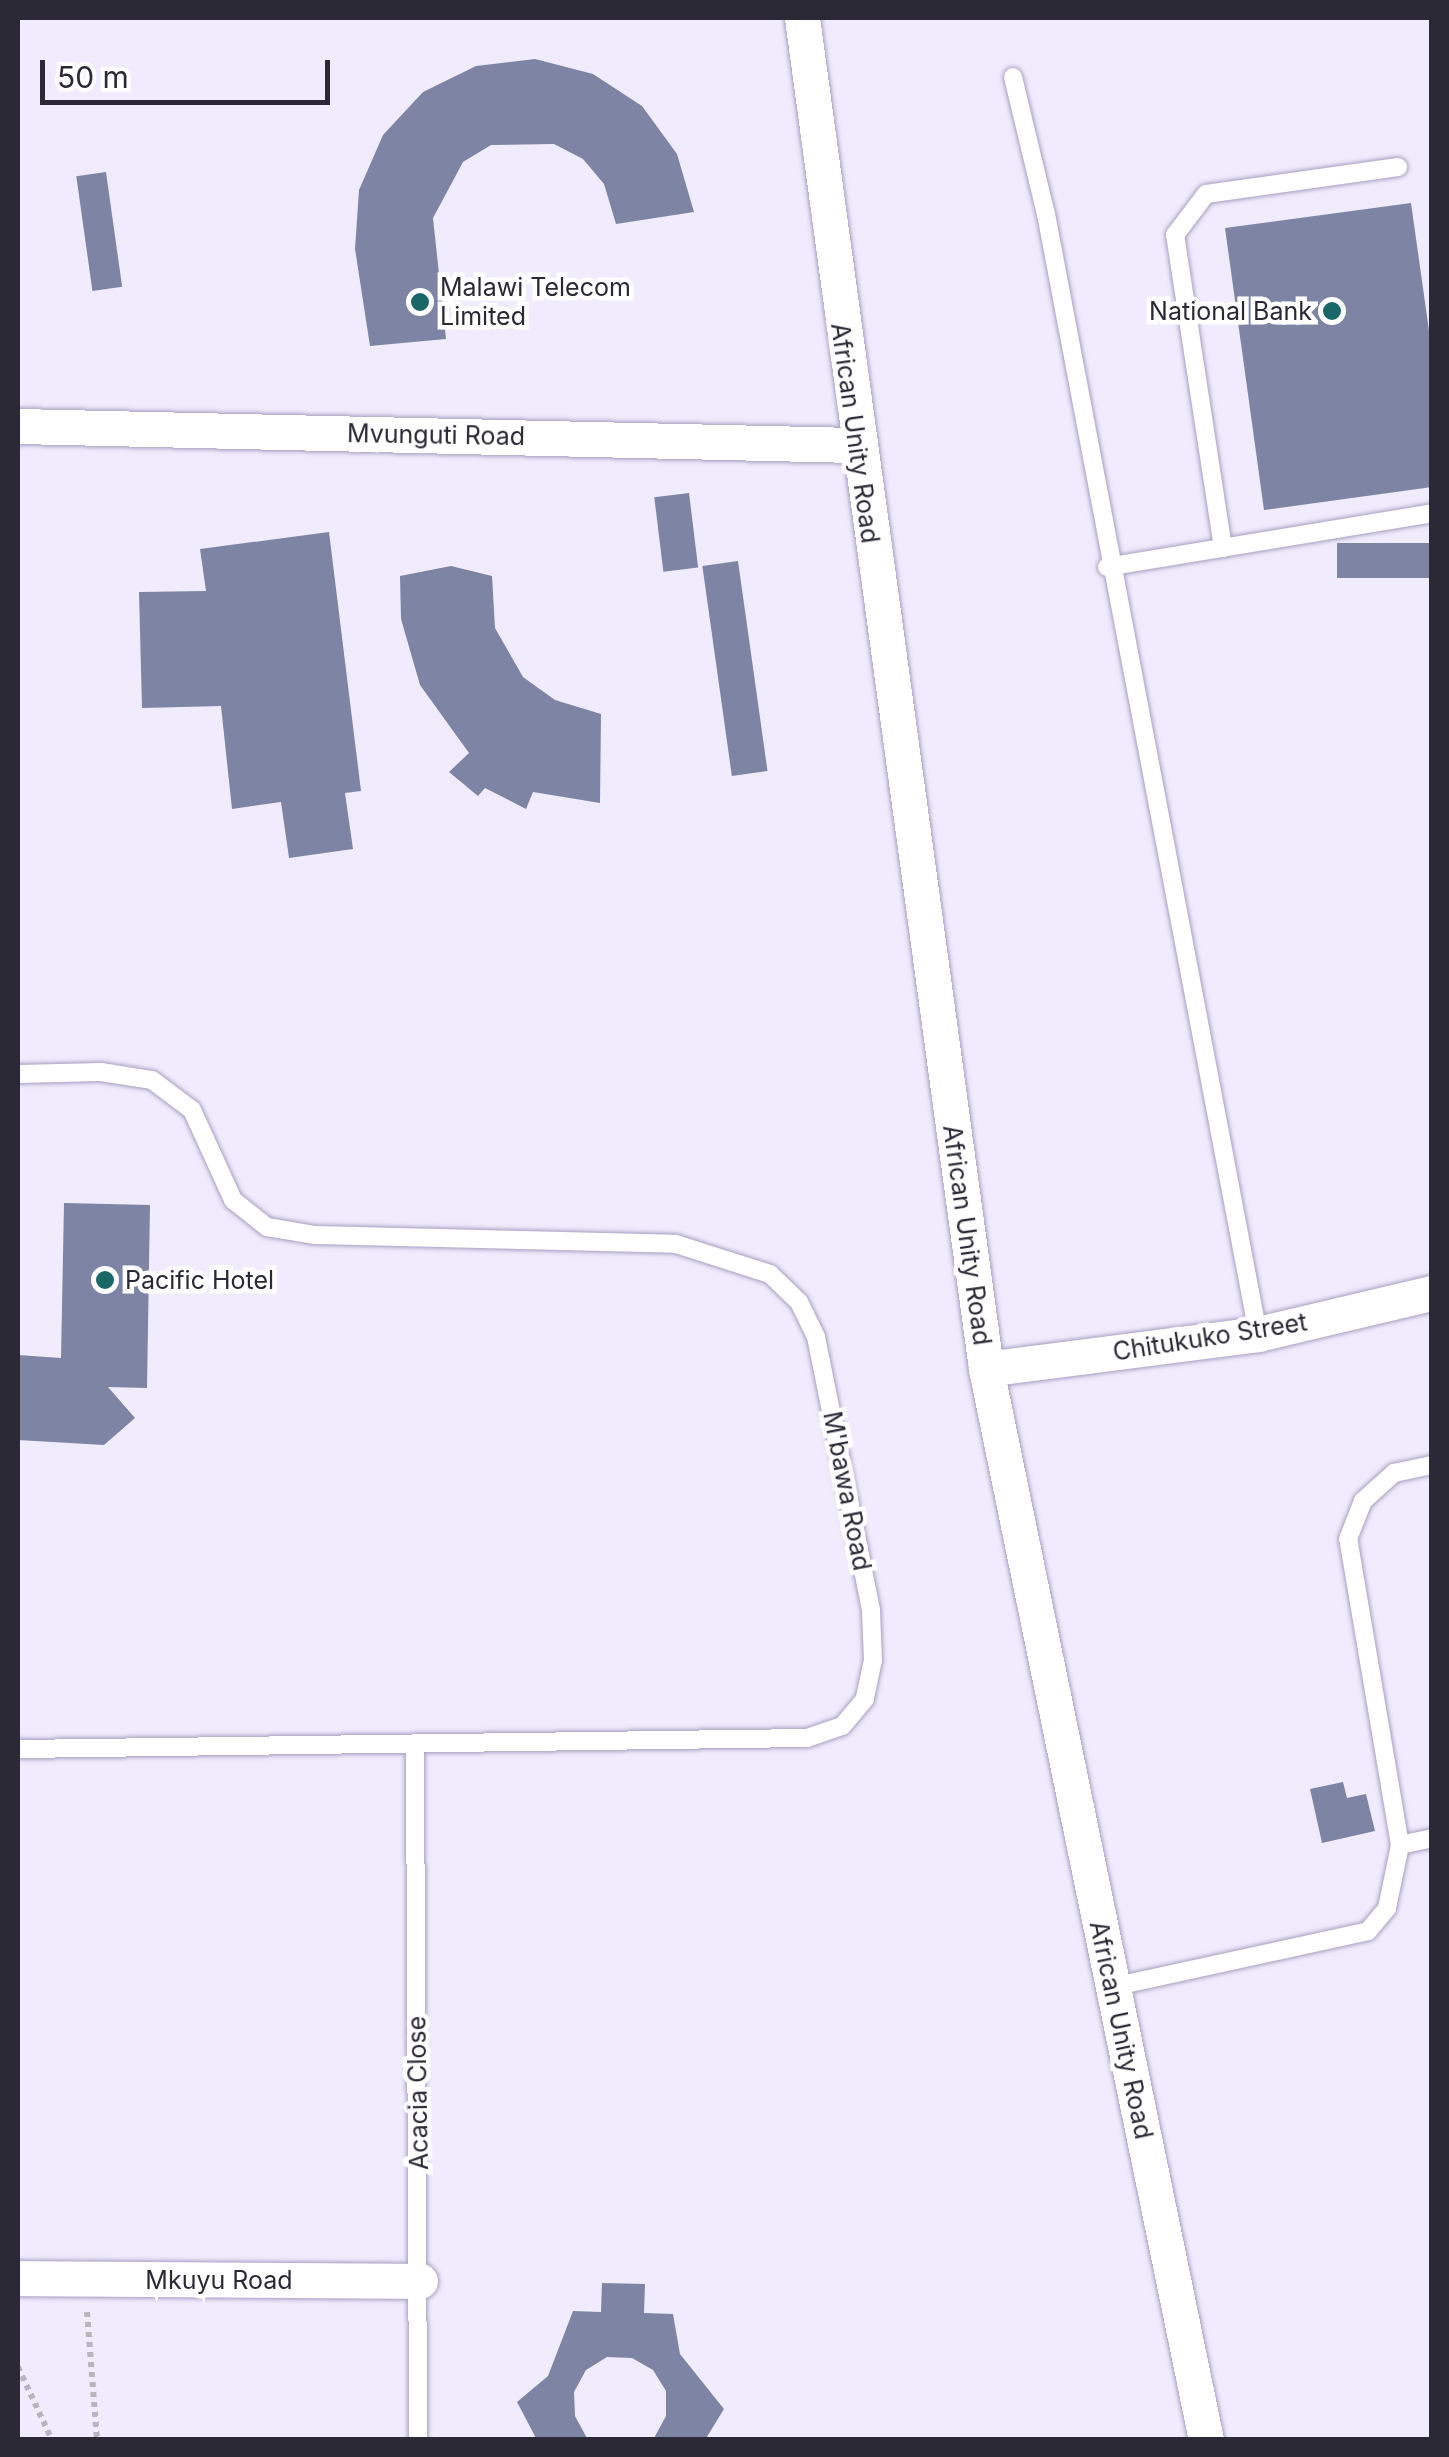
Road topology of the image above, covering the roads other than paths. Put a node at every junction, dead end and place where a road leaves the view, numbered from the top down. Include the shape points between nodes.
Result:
1 (802, 18) edge
2 (1013, 77) dead end
3 (1398, 167) dead end
4 (18, 426) edge
5 (855, 445) junction
6 (1432, 513) edge
7 (1223, 548) junction
8 (1107, 567) junction
9 (18, 1074) edge
10 (1432, 1292) edge
11 (1258, 1334) junction
12 (986, 1369) junction
13 (1432, 1465) edge
14 (414, 1747) junction
15 (18, 1749) edge
16 (1432, 1838) edge
17 (1400, 1845) junction
18 (1112, 1987) junction
19 (18, 2278) edge
20 (420, 2281) junction
21 (418, 2440) edge
22 (1206, 2440) edge

1 - 5 street, African Unity Road
2 - 8 lane via 1046,214
3 - 7 lane via 1206,194 1175,235
4 - 5 street, Mvunguti Road
5 - 12 street, African Unity Road
6 - 7 lane
7 - 8 lane
8 - 11 lane
9 - 14 lane, M'bawa Road via 101,1072 152,1080 192,1110 232,1200 267,1227 315,1235 676,1244 770,1274 799,1302 816,1336 872,1611 873,1660 865,1699 854,1712 807,1738
10 - 11 street, Chitukuko Street
11 - 12 street, Chitukuko Street
12 - 18 street, African Unity Road
13 - 17 lane via 1394,1473 1363,1501 1348,1539
14 - 15 lane, M'bawa Road
14 - 20 lane, Acacia Close
16 - 17 lane
17 - 18 lane via 1387,1908 1368,1931
18 - 22 street, African Unity Road
19 - 20 street, Mkuyu Road
20 - 21 lane, Acacia Close

